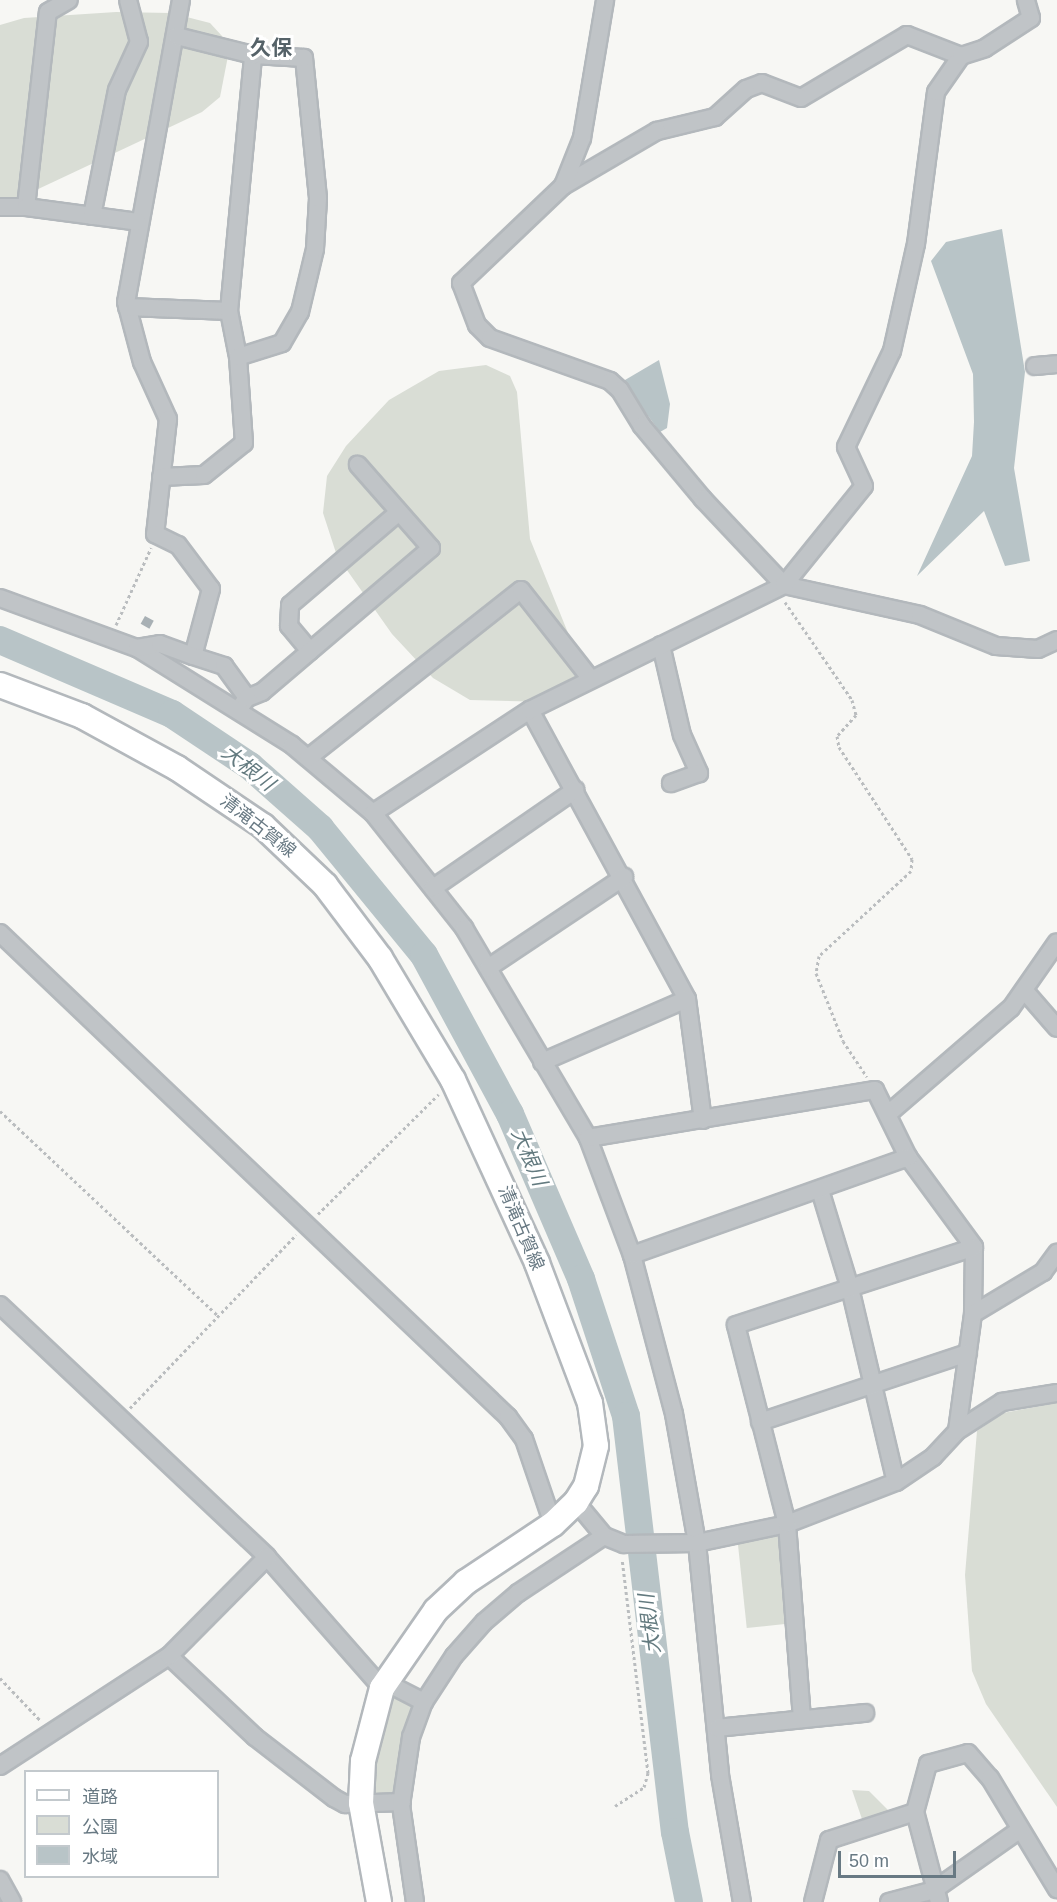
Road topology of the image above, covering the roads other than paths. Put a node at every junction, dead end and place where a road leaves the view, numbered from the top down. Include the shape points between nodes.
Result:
1 (69, 0) edge
2 (128, 0) edge
3 (181, 0) edge
4 (605, 0) edge
5 (1026, 0) edge
6 (44, 6) edge
7 (176, 36) junction
8 (253, 55) junction
9 (961, 56) junction
10 (563, 186) junction
11 (0, 207) edge
12 (26, 207) junction
13 (92, 216) junction
14 (138, 222) junction
15 (127, 307) junction
16 (230, 311) junction
17 (238, 357) junction
18 (1057, 364) edge
19 (1035, 366) dead end
20 (358, 465) dead end
21 (161, 477) junction
22 (399, 512) junction
23 (784, 585) junction
24 (0, 598) edge
25 (1057, 640) edge
26 (661, 645) junction
27 (137, 648) junction
28 (310, 651) junction
29 (193, 656) junction
30 (590, 678) junction
31 (0, 685) edge
32 (243, 704) junction
33 (530, 710) junction
34 (308, 758) junction
35 (671, 783) dead end
36 (575, 790) junction
37 (373, 813) junction
38 (624, 877) junction
39 (433, 888) junction
40 (0, 933) edge
41 (1057, 942) edge
42 (489, 968) junction
43 (1024, 990) junction
44 (687, 999) junction
45 (1057, 1028) edge
46 (542, 1062) junction
47 (888, 1114) junction
48 (703, 1120) junction
49 (588, 1138) junction
50 (908, 1157) junction
51 (820, 1190) junction
52 (974, 1247) junction
53 (1057, 1253) edge
54 (632, 1255) junction
55 (850, 1288) junction
56 (0, 1305) edge
57 (973, 1314) junction
58 (968, 1353) junction
59 (873, 1385) junction
60 (1057, 1393) edge
61 (760, 1422) junction
62 (957, 1431) junction
63 (896, 1482) junction
64 (576, 1502) junction
65 (553, 1524) junction
66 (787, 1524) junction
67 (615, 1541) junction
68 (694, 1543) junction
69 (267, 1557) junction
70 (169, 1656) junction
71 (383, 1685) junction
72 (424, 1702) junction
73 (865, 1713) dead end
74 (802, 1719) junction
75 (717, 1728) junction
76 (0, 1766) edge
77 (402, 1802) junction
78 (361, 1803) junction
79 (915, 1812) junction
80 (1018, 1831) junction
81 (0, 1880) edge
82 (1057, 1889) edge
83 (936, 1896) edge
84 (1057, 1897) edge
85 (12, 1902) edge
86 (379, 1902) edge
87 (415, 1902) edge
88 (742, 1902) edge
89 (813, 1902) edge
90 (890, 1902) edge
91 (1054, 1902) edge

1 - 6 street
2 - 13 street via 139,42 117,90
3 - 7 street
4 - 10 street via 582,138
5 - 9 street via 1031,18 985,48
6 - 12 street
7 - 8 street
7 - 14 street
8 - 16 street
8 - 17 street via 304,58 316,153 315,249 300,312 282,343
9 - 10 street via 907,35 801,98 762,83 746,90 715,117 657,131
9 - 23 street via 936,92 916,244 892,351 846,447 864,486
10 - 23 street via 460,283 477,325 490,338 610,381 743,545
11 - 12 street
12 - 13 street
13 - 14 street
14 - 15 street
15 - 16 street
15 - 21 street via 142,362 168,419
16 - 17 street
17 - 21 street via 244,442 204,476
18 - 19 street
20 - 22 street
21 - 29 street via 155,534 178,545 211,589
22 - 28 street via 290,605 289,626
22 - 28 street via 431,549
23 - 25 street via 920,615 996,646 1038,649
23 - 26 street
24 - 27 street
26 - 30 street
26 - 35 street via 682,735 699,773
27 - 29 street via 160,644
27 - 32 street
28 - 32 street
29 - 32 street via 224,666
30 - 33 street
30 - 34 street via 521,590
31 - 64 main road, 清滝古賀線 via 82,716 177,768 294,853 354,920 453,1080 537,1263 590,1402 596,1446 586,1486
32 - 34 street
33 - 36 street
33 - 37 street
34 - 37 street
36 - 38 street
36 - 39 street
37 - 39 street
38 - 42 street
38 - 44 street
39 - 42 street
40 - 65 street via 508,1417 524,1439
41 - 43 street
42 - 46 street
43 - 45 street
43 - 47 street via 1011,1008
44 - 46 street
44 - 48 street
46 - 49 street
47 - 48 street via 875,1090
47 - 50 street
48 - 49 street via 670,1121
49 - 54 street
50 - 51 street
50 - 52 street
51 - 54 street
51 - 55 street
52 - 55 street
52 - 57 street
53 - 57 street via 1043,1272
54 - 68 street via 674,1414
55 - 59 street
55 - 61 street via 736,1325
56 - 69 street
57 - 58 street
58 - 59 street
58 - 62 street
59 - 61 street
59 - 63 street
60 - 62 street via 1002,1402
61 - 66 street
62 - 63 street via 933,1457
63 - 66 street
64 - 65 main road, 清滝古賀線
64 - 67 street
65 - 71 main road, 清滝古賀線 via 466,1582 436,1610
66 - 68 street
66 - 74 street
67 - 68 street
67 - 72 street via 518,1593 484,1622 454,1656
68 - 75 street
69 - 70 street
69 - 71 street
70 - 76 street
70 - 78 street via 308,1782 345,1804
71 - 72 street
71 - 78 main road, 清滝古賀線 via 363,1761
72 - 77 street via 411,1737
73 - 74 street
74 - 75 street
75 - 88 street via 720,1775
77 - 78 street
77 - 87 street
78 - 86 main road, 清滝古賀線
79 - 80 street via 928,1764 968,1752 990,1778
79 - 83 street
79 - 89 street via 829,1840
80 - 82 street
80 - 83 street
81 - 85 street
83 - 90 street
84 - 91 street

